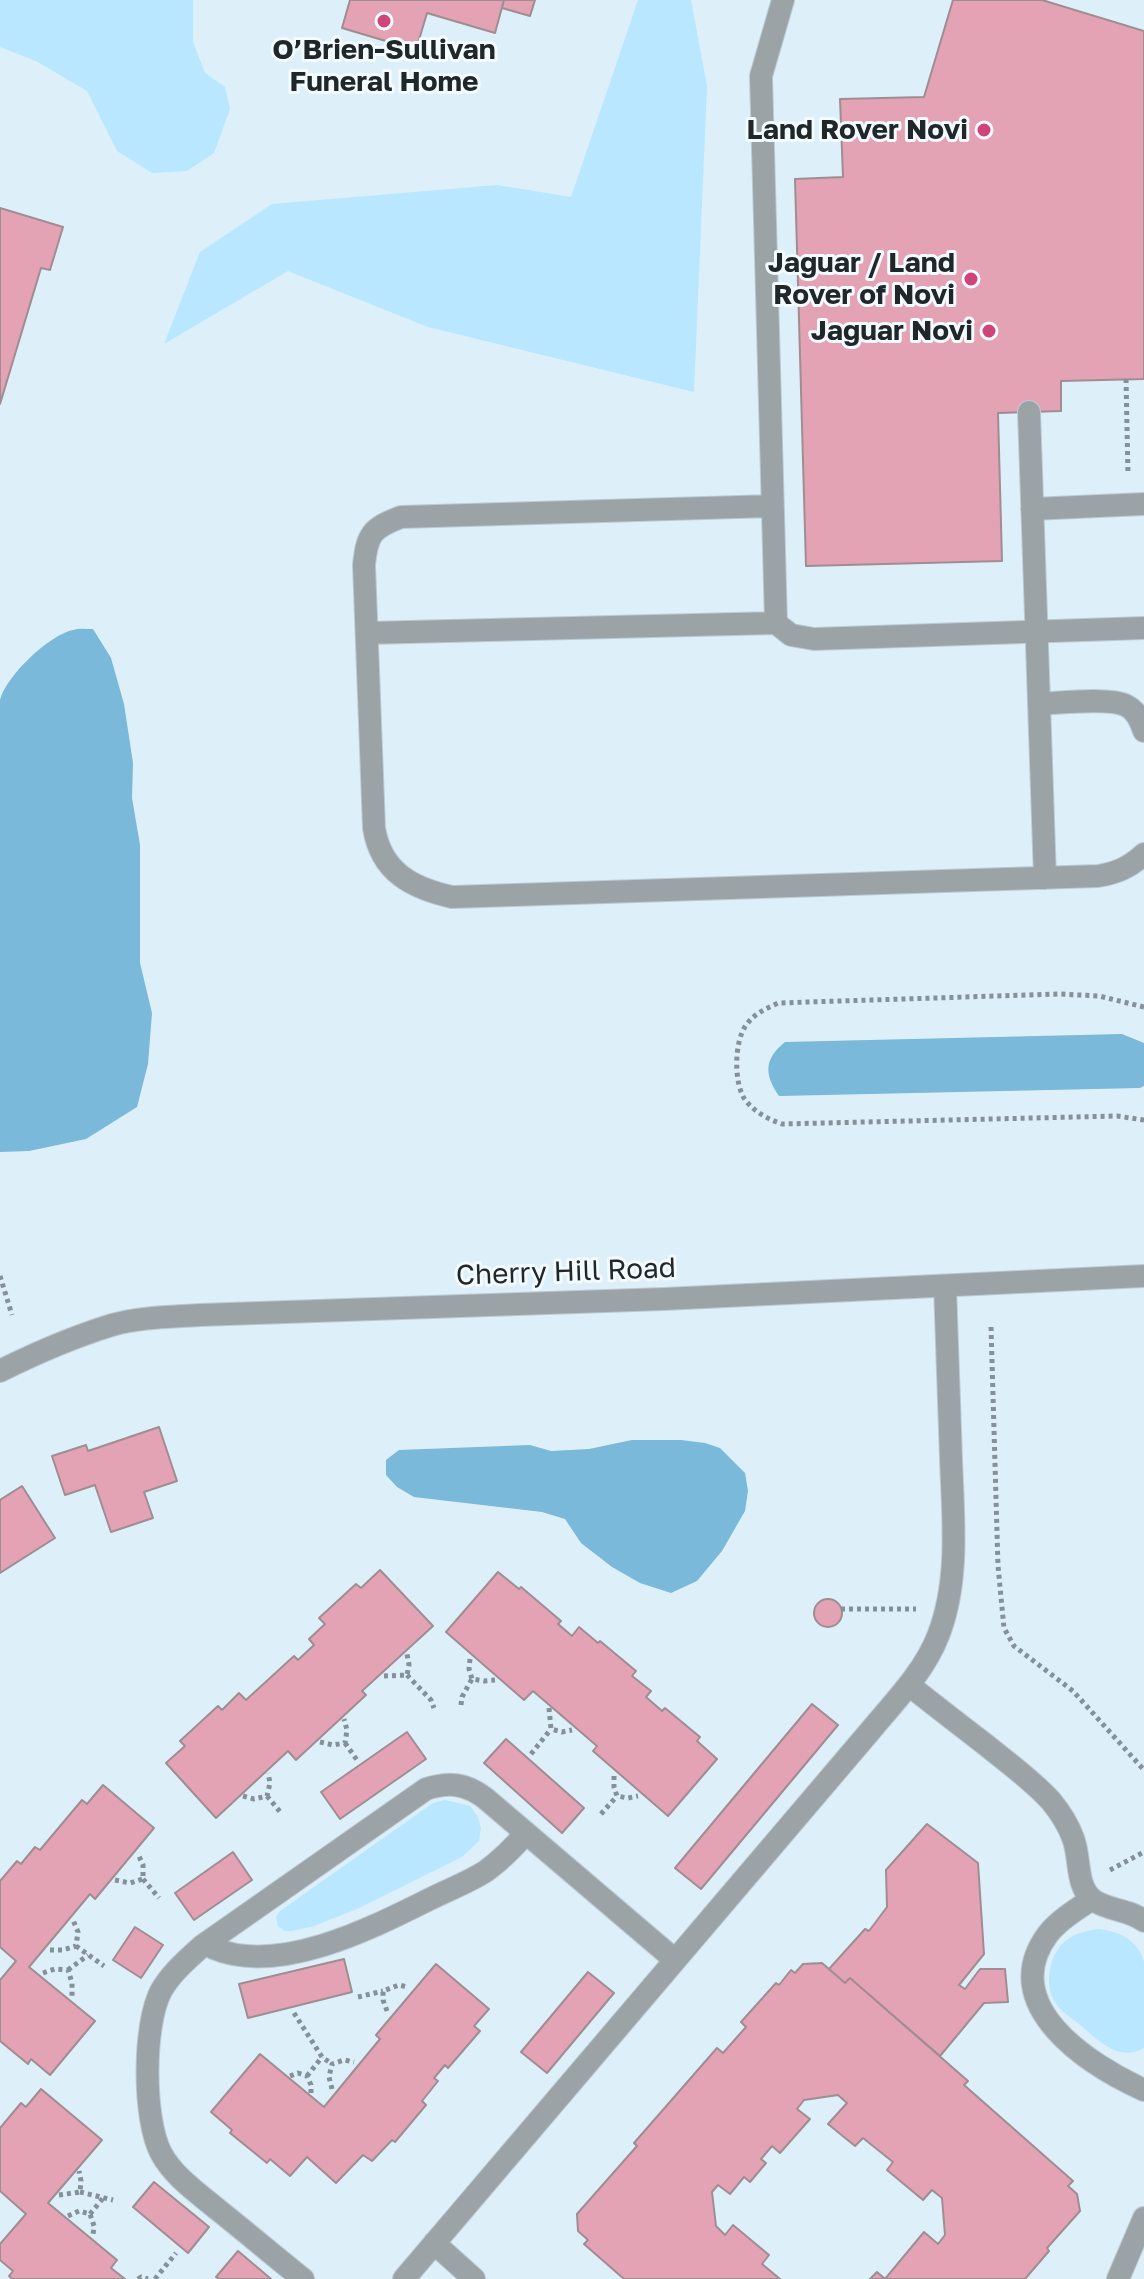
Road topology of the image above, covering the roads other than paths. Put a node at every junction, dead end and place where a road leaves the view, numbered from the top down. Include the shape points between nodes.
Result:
1 (783, 0) edge
2 (1029, 412) dead end
3 (1144, 504) edge
4 (772, 506) junction
5 (1032, 509) junction
6 (776, 623) junction
7 (1144, 628) edge
8 (1036, 631) junction
9 (367, 633) junction
10 (1039, 704) junction
11 (1144, 731) edge
12 (1144, 854) edge
13 (1045, 878) junction
14 (1144, 1276) edge
15 (945, 1286) junction
16 (0, 1371) edge
17 (909, 1685) junction
18 (526, 1833) junction
19 (1092, 1899) junction
20 (1144, 1921) edge
21 (209, 1942) junction
22 (675, 1960) junction
23 (1144, 2090) edge
24 (1144, 2218) edge
25 (434, 2243) junction
26 (303, 2279) edge
27 (404, 2279) edge
28 (474, 2279) edge
29 (1118, 2279) edge

1 - 4 street via 761,76
2 - 5 street
3 - 5 street
4 - 6 street
4 - 9 street via 401,517 370,534 365,549
5 - 8 street
6 - 8 street via 791,635 814,639
6 - 9 street
7 - 8 street
8 - 10 street
9 - 13 street via 377,844 397,872 429,892 452,897
10 - 11 street via 1128,706
10 - 13 street
12 - 13 street via 1117,873
14 - 15 street, Cherry Hill Road
15 - 16 street, Cherry Hill Road via 149,1319 114,1325
15 - 17 street via 951,1578 938,1636
17 - 19 street via 1049,1800 1068,1826 1081,1885
17 - 22 street
18 - 21 street via 484,1872 325,1945 262,1956 221,1952
18 - 21 street via 472,1788 456,1783 426,1789
18 - 22 street
19 - 20 street
19 - 23 street via 1049,1931 1043,1942 1034,1969 1038,2006 1061,2036 1094,2063
21 - 26 street via 178,1968 152,2014 148,2088 155,2139 183,2181
22 - 25 street
24 - 29 street
25 - 27 street
25 - 28 street

